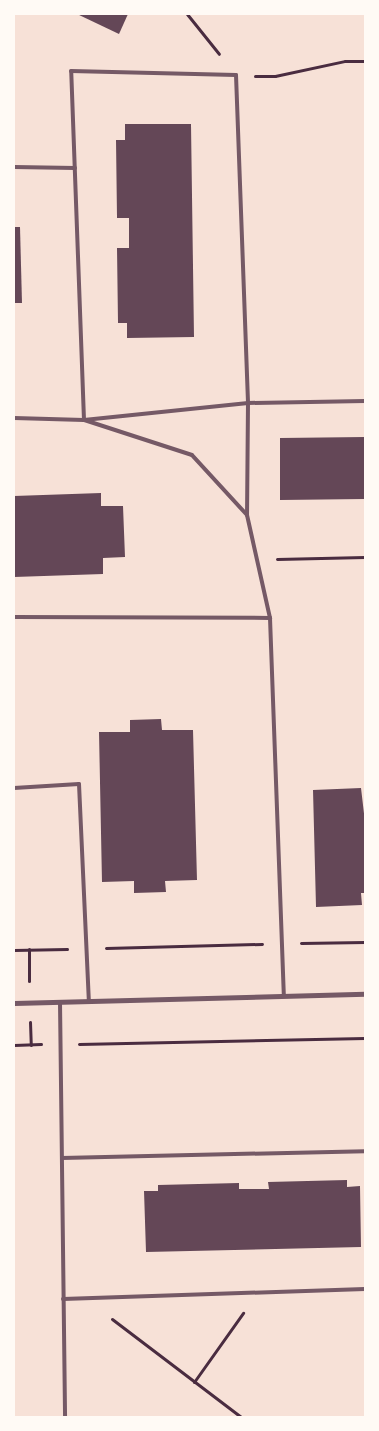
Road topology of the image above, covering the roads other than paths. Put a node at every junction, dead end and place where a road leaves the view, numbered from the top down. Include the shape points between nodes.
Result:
1 (14, 167) edge
2 (75, 168) junction
3 (365, 401) edge
4 (248, 403) junction
5 (14, 418) edge
6 (84, 420) junction
7 (247, 515) junction
8 (14, 617) edge
9 (270, 618) junction
10 (14, 788) edge
11 (365, 994) edge
12 (284, 996) junction
13 (60, 1002) junction
14 (89, 1002) junction
15 (14, 1003) edge
16 (365, 1151) edge
17 (62, 1158) junction
18 (365, 1289) edge
19 (64, 1299) junction
20 (65, 1417) edge

1 - 2 lane
2 - 4 lane via 71,71 236,75
2 - 6 lane
3 - 4 lane
4 - 6 lane
4 - 7 lane
5 - 6 lane
6 - 7 lane via 192,455
7 - 9 lane
8 - 9 lane
9 - 12 lane
10 - 14 lane via 79,784
11 - 12 street
12 - 14 street
13 - 14 street
13 - 15 street
13 - 17 lane
16 - 17 lane
17 - 19 lane
18 - 19 lane
19 - 20 lane

